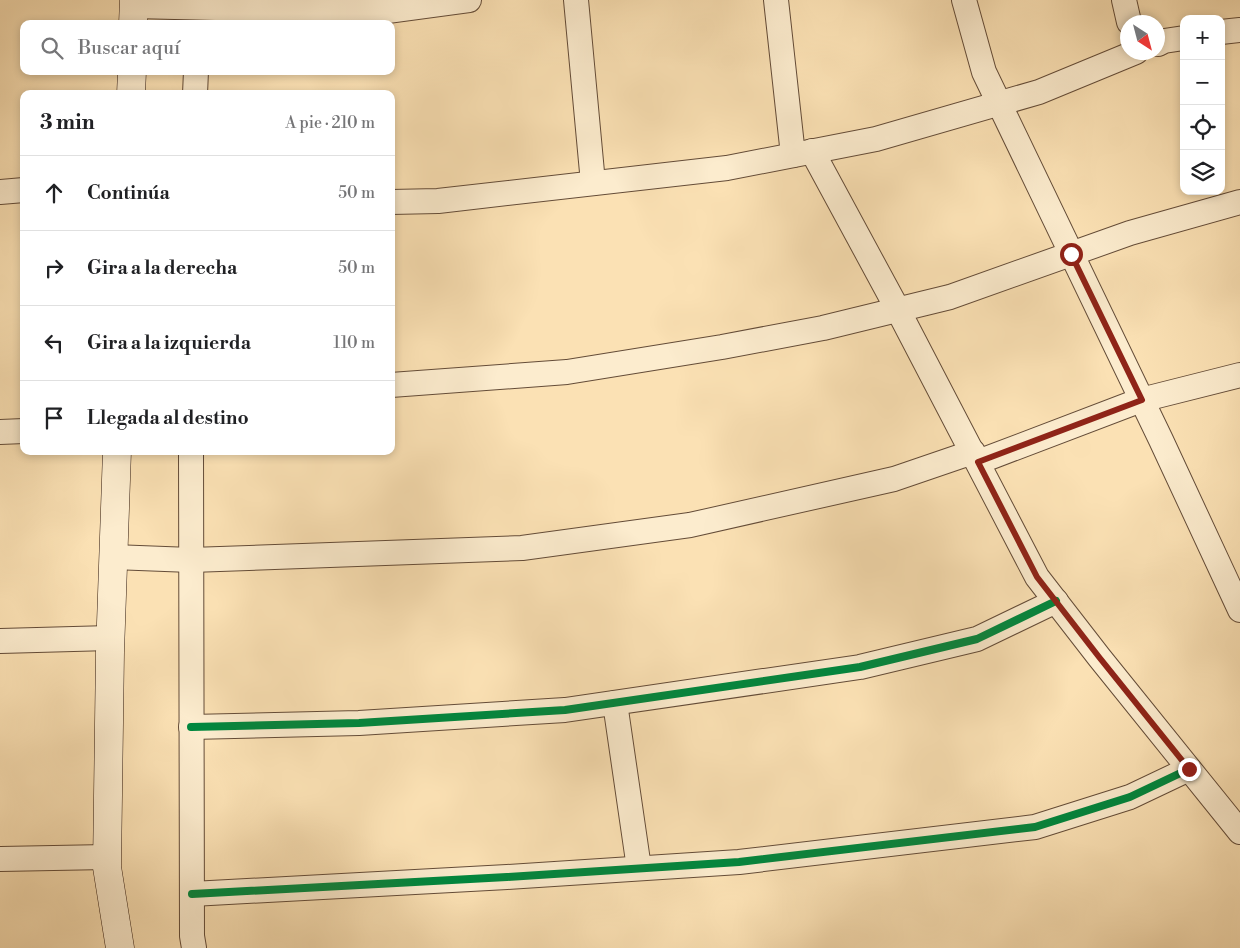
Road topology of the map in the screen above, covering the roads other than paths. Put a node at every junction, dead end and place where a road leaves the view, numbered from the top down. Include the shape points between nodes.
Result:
1 (468, 0) edge
2 (576, 0) edge
3 (776, 0) edge
4 (964, 0) edge
5 (1124, 0) edge
6 (380, 6) edge
7 (134, 10) edge
8 (197, 10) edge
9 (1127, 15) edge
10 (1240, 30) edge
11 (1225, 32) edge
12 (1180, 39) edge
13 (1165, 42) edge
14 (1120, 60) edge
15 (132, 75) edge
16 (196, 75) edge
17 (131, 90) edge
18 (195, 90) edge
19 (999, 104) junction
20 (803, 153) junction
21 (593, 183) junction
22 (20, 190) edge
23 (0, 192) edge
24 (395, 202) edge
25 (1240, 202) edge
26 (1071, 254) junction
27 (898, 310) junction
28 (1240, 375) edge
29 (395, 385) edge
30 (1142, 400) junction
31 (20, 431) edge
32 (0, 432) edge
33 (117, 455) edge
34 (191, 455) edge
35 (975, 457) junction
36 (113, 557) junction
37 (191, 560) junction
38 (1056, 601) junction
39 (1240, 610) edge
40 (110, 638) junction
41 (0, 641) edge
42 (615, 703) junction
43 (191, 727) junction
44 (1189, 769) junction
45 (1240, 832) edge
46 (107, 857) junction
47 (0, 859) edge
48 (640, 868) junction
49 (192, 894) junction
50 (120, 948) edge
51 (194, 948) edge

1 - 6 street
2 - 21 street
3 - 20 street
4 - 19 street via 984,72
5 - 9 street
6 - 8 street
7 - 8 street
10 - 11 street
12 - 13 street
14 - 19 street via 1040,92
15 - 17 main road
16 - 18 street
19 - 20 street via 876,138
19 - 26 street
20 - 21 street via 727,168
20 - 27 street
21 - 24 street
22 - 23 street
25 - 26 street via 1130,233
26 - 27 street via 950,297
26 - 30 street
27 - 29 street via 814,330 567,372
27 - 35 street
28 - 30 street
30 - 35 street
30 - 39 street
31 - 32 street
33 - 36 main road
34 - 37 street
35 - 37 street via 894,479 690,525 522,548
35 - 38 street via 1037,577
36 - 37 street
36 - 40 main road
37 - 43 street
38 - 42 street via 977,639 860,667
38 - 44 street
40 - 41 street
40 - 46 main road
42 - 43 street via 565,710 359,723
42 - 48 street
43 - 49 street
44 - 45 street
44 - 48 street via 1130,797 1035,827 739,862
46 - 47 street
46 - 50 main road
48 - 49 street
49 - 51 street

